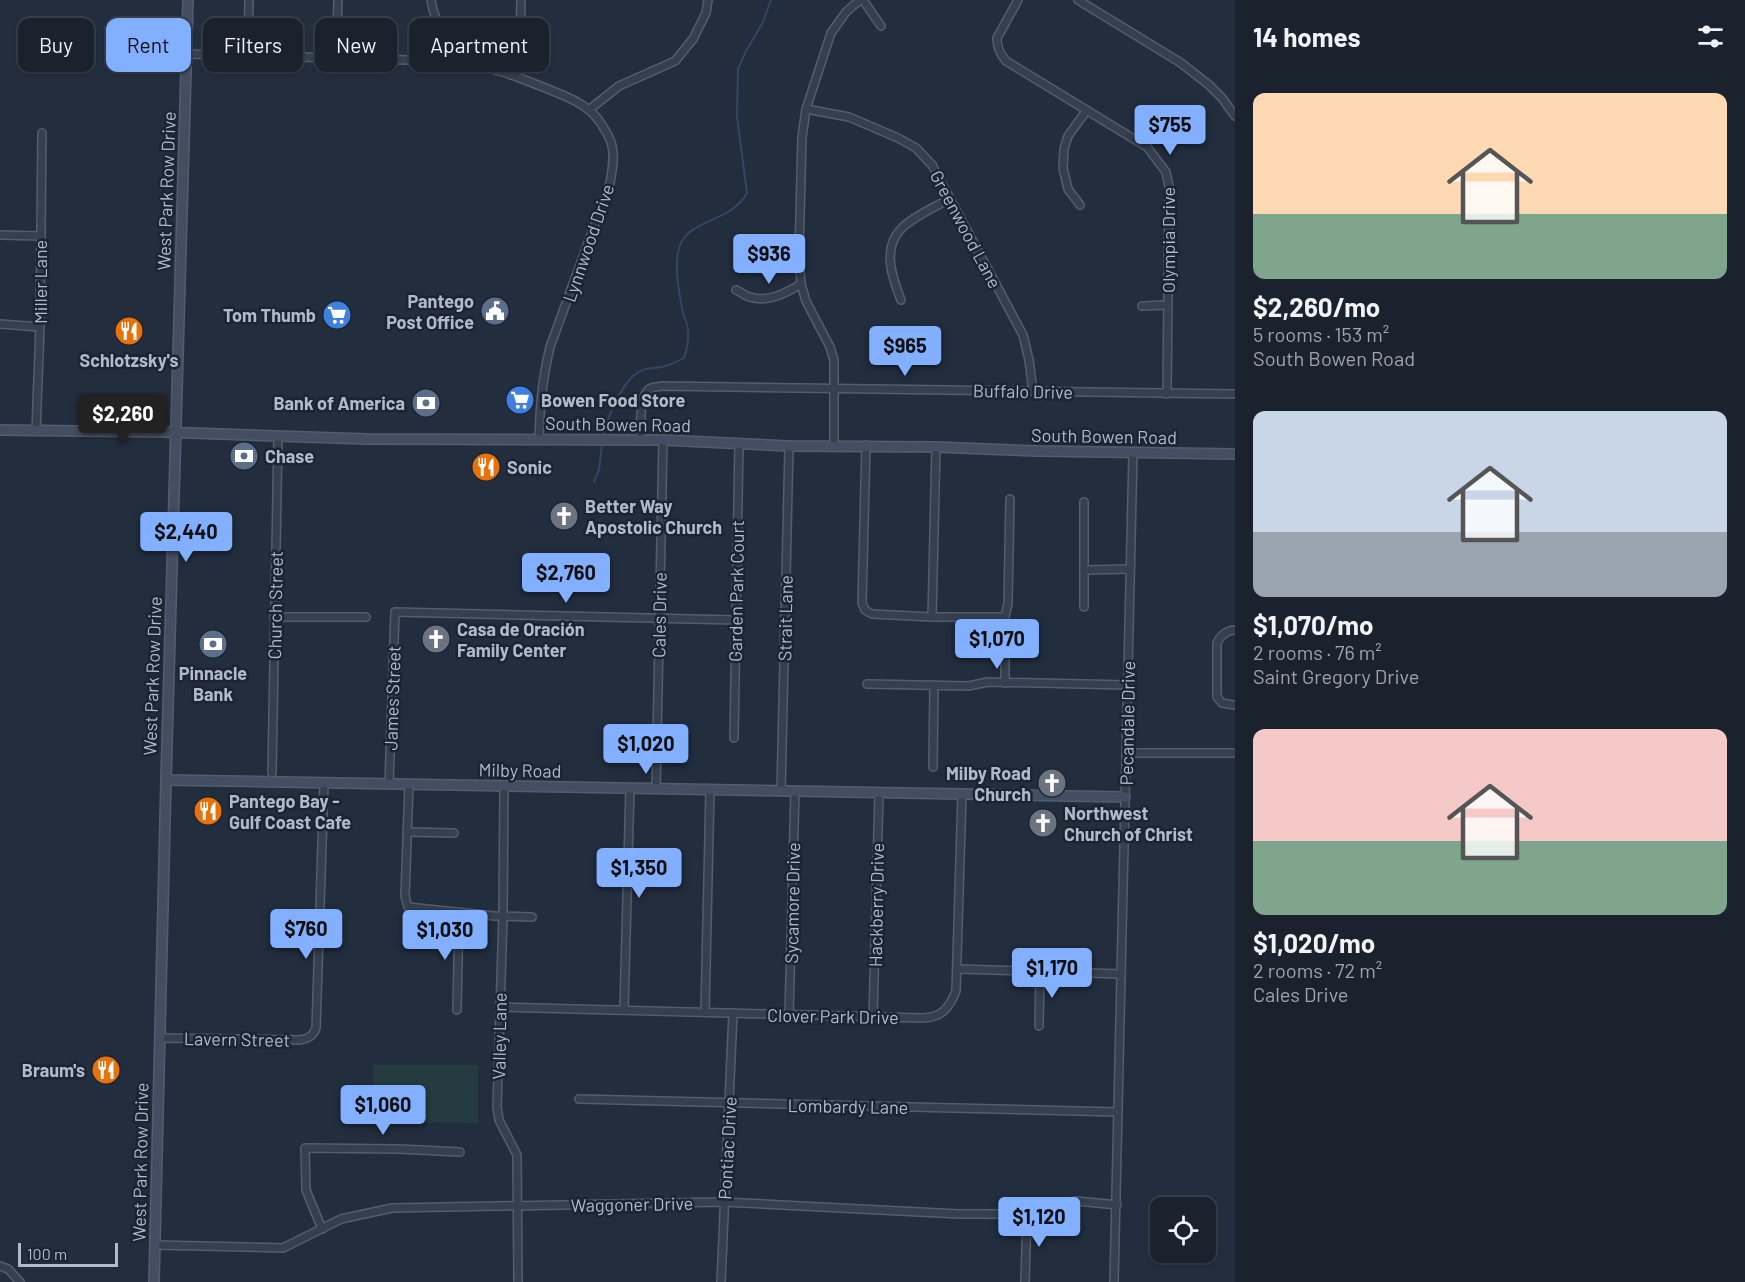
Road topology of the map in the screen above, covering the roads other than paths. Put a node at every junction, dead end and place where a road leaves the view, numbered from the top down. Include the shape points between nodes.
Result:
1 (188, 0) edge
2 (249, 0) edge
3 (338, 0) edge
4 (431, 0) edge
5 (521, 0) edge
6 (708, 0) edge
7 (861, 0) edge
8 (1018, 0) edge
9 (1078, 0) edge
10 (187, 18) edge
11 (249, 18) edge
12 (337, 18) edge
13 (436, 18) edge
14 (881, 26) dead end
15 (185, 72) edge
16 (501, 72) edge
17 (511, 75) junction
18 (590, 109) junction
19 (806, 109) junction
20 (1087, 110) junction
21 (1235, 116) edge
22 (42, 133) dead end
23 (950, 199) junction
24 (1080, 205) dead end
25 (0, 235) edge
26 (41, 236) junction
27 (801, 284) junction
28 (736, 290) dead end
29 (901, 300) dead end
30 (1168, 305) junction
31 (1142, 306) dead end
32 (0, 324) edge
33 (40, 327) junction
34 (835, 388) junction
35 (1033, 391) junction
36 (1167, 394) junction
37 (1235, 394) edge
38 (0, 430) edge
39 (36, 431) junction
40 (175, 433) junction
41 (278, 437) junction
42 (539, 440) junction
43 (641, 440) junction
44 (663, 441) junction
45 (739, 443) junction
46 (866, 445) junction
47 (789, 446) junction
48 (834, 446) junction
49 (936, 447) junction
50 (1133, 453) junction
51 (1235, 454) edge
52 (1010, 499) dead end
53 (1084, 502) dead end
54 (1084, 570) junction
55 (1130, 570) junction
56 (1084, 607) dead end
57 (274, 617) junction
58 (366, 617) dead end
59 (932, 617) junction
60 (1005, 617) junction
61 (659, 618) junction
62 (736, 620) junction
63 (1235, 630) edge
64 (1005, 683) junction
65 (867, 684) dead end
66 (934, 685) junction
67 (1128, 685) junction
68 (1235, 705) edge
69 (734, 738) dead end
70 (1126, 753) junction
71 (1235, 753) edge
72 (933, 768) dead end
73 (272, 773) dead end
74 (166, 780) junction
75 (324, 783) junction
76 (389, 784) junction
77 (409, 784) junction
78 (504, 786) junction
79 (630, 788) junction
80 (656, 789) junction
81 (710, 790) junction
82 (781, 791) junction
83 (795, 791) junction
84 (879, 793) junction
85 (962, 794) junction
86 (1125, 797) junction
87 (407, 832) junction
88 (454, 833) dead end
89 (459, 912) junction
90 (503, 916) junction
91 (532, 917) dead end
92 (957, 969) junction
93 (1040, 971) junction
94 (1121, 974) junction
95 (500, 1007) junction
96 (456, 1010) dead end
97 (624, 1010) junction
98 (705, 1012) junction
99 (733, 1013) junction
100 (789, 1015) junction
101 (873, 1017) junction
102 (1039, 1026) dead end
103 (160, 1038) junction
104 (579, 1100) dead end
105 (729, 1103) junction
106 (1118, 1112) junction
107 (460, 1152) dead end
108 (723, 1202) junction
109 (1116, 1205) junction
110 (518, 1206) junction
111 (1027, 1214) junction
112 (322, 1229) junction
113 (154, 1245) junction
114 (0, 1266) edge
115 (20, 1282) edge
116 (154, 1282) edge
117 (518, 1282) edge
118 (721, 1282) edge
119 (1025, 1282) edge
120 (1114, 1282) edge

1 - 10 main road, West Park Row Drive
2 - 11 street
3 - 12 street
4 - 13 street, Lynnwood Drive
5 - 17 street via 520,43
6 - 18 street via 693,39 675,61 619,86
7 - 14 street
7 - 19 street via 846,12 831,33
8 - 20 street, Olympia Drive via 997,38 1000,55
9 - 21 street via 1181,63 1209,85
15 - 40 main road, West Park Row Drive
16 - 17 street, Lynnwood Drive
17 - 18 street, Lynnwood Drive
18 - 42 street, Lynnwood Drive via 612,143 614,159 610,181 550,347 541,388
19 - 23 street, Greenwood Lane via 849,117 916,148 932,165
19 - 27 street via 802,137
20 - 24 street via 1068,136 1064,149 1068,189
20 - 30 street, Olympia Drive via 1147,147 1166,172
22 - 26 street, Miller Lane
23 - 29 street via 912,220 892,245 892,279
23 - 35 street, Greenwood Lane via 1023,335
25 - 26 street
26 - 33 street, Miller Lane
27 - 28 street via 768,299 753,298
27 - 34 street via 830,347
30 - 31 street
30 - 36 street, Olympia Drive
32 - 33 street
33 - 39 street, Miller Lane
34 - 35 street, Buffalo Drive
34 - 43 street, Buffalo Drive via 650,388 642,401
34 - 48 street
35 - 36 street, Buffalo Drive
36 - 37 street, Buffalo Drive
38 - 39 main road, South Bowen Road
39 - 40 main road, South Bowen Road
40 - 41 main road, South Bowen Road
40 - 74 main road, West Park Row Drive
41 - 42 main road, South Bowen Road
41 - 57 street, Church Street
42 - 43 main road, South Bowen Road
43 - 44 main road, South Bowen Road
44 - 45 main road, South Bowen Road
44 - 61 street, Cales Drive
45 - 47 main road, South Bowen Road
45 - 62 street, Garden Park Court
46 - 48 main road, South Bowen Road
46 - 49 main road, South Bowen Road
46 - 59 street via 862,603 872,614
47 - 48 main road, South Bowen Road
47 - 82 street, Strait Lane
49 - 50 main road, South Bowen Road
49 - 59 street
50 - 51 main road, South Bowen Road
50 - 55 street, Pecandale Drive
52 - 60 street
53 - 54 street
54 - 55 street
54 - 56 street
55 - 67 street, Pecandale Drive
57 - 58 street
57 - 73 street, Church Street
59 - 60 street
60 - 64 street
61 - 62 street
61 - 76 street, James Street via 395,612
61 - 80 street, Cales Drive
62 - 69 street, Garden Park Court
63 - 68 street via 1226,632 1217,643 1217,697 1222,703
64 - 66 street
64 - 67 street
65 - 66 street
66 - 72 street
67 - 70 street, Pecandale Drive
70 - 71 street
70 - 86 street, Pecandale Drive
74 - 75 main road, Milby Road
74 - 103 main road, West Park Row Drive
75 - 76 main road, Milby Road
75 - 103 street, Lavern Street via 314,1034 300,1040
76 - 77 main road, Milby Road
77 - 78 main road, Milby Road
77 - 87 street
78 - 79 main road, Milby Road
78 - 90 street, Valley Lane
79 - 80 main road, Milby Road
79 - 97 street
80 - 81 main road, Milby Road
81 - 82 main road, Milby Road
81 - 98 street
82 - 83 main road, Milby Road
83 - 84 main road, Milby Road
83 - 100 street, Sycamore Drive
84 - 85 main road, Milby Road
84 - 101 street, Hackberry Drive
85 - 86 main road, Milby Road
85 - 92 street, Clover Park Drive
86 - 94 street, Pecandale Drive
87 - 88 street
87 - 89 street via 407,905
89 - 90 street
89 - 96 street
90 - 91 street
90 - 95 street, Valley Lane
92 - 93 street
92 - 101 street, Clover Park Drive via 956,991 940,1014 931,1018
93 - 94 street
93 - 102 street
94 - 106 street, Pecandale Drive
95 - 97 street, Clover Park Drive
95 - 110 street, Valley Lane via 497,1107 499,1120 517,1155
97 - 98 street, Clover Park Drive
98 - 99 street, Clover Park Drive
99 - 100 street, Clover Park Drive
99 - 105 street, Pontiac Drive
100 - 101 street, Clover Park Drive
103 - 113 main road, West Park Row Drive
104 - 105 street, Lombardy Lane
105 - 106 street, Lombardy Lane
105 - 108 street, Pontiac Drive
106 - 109 street, Pecandale Drive
107 - 112 street via 305,1148 306,1190
108 - 110 street, Waggoner Drive
108 - 111 street, Waggoner Drive
108 - 118 street, Pontiac Drive
109 - 111 street, Waggoner Drive via 1077,1201
109 - 120 street, Pecandale Drive
110 - 112 street, Waggoner Drive via 392,1208 341,1219
110 - 117 street, Valley Lane
111 - 119 street
112 - 113 street, Waggoner Drive via 283,1248
113 - 116 main road, West Park Row Drive
114 - 115 street

